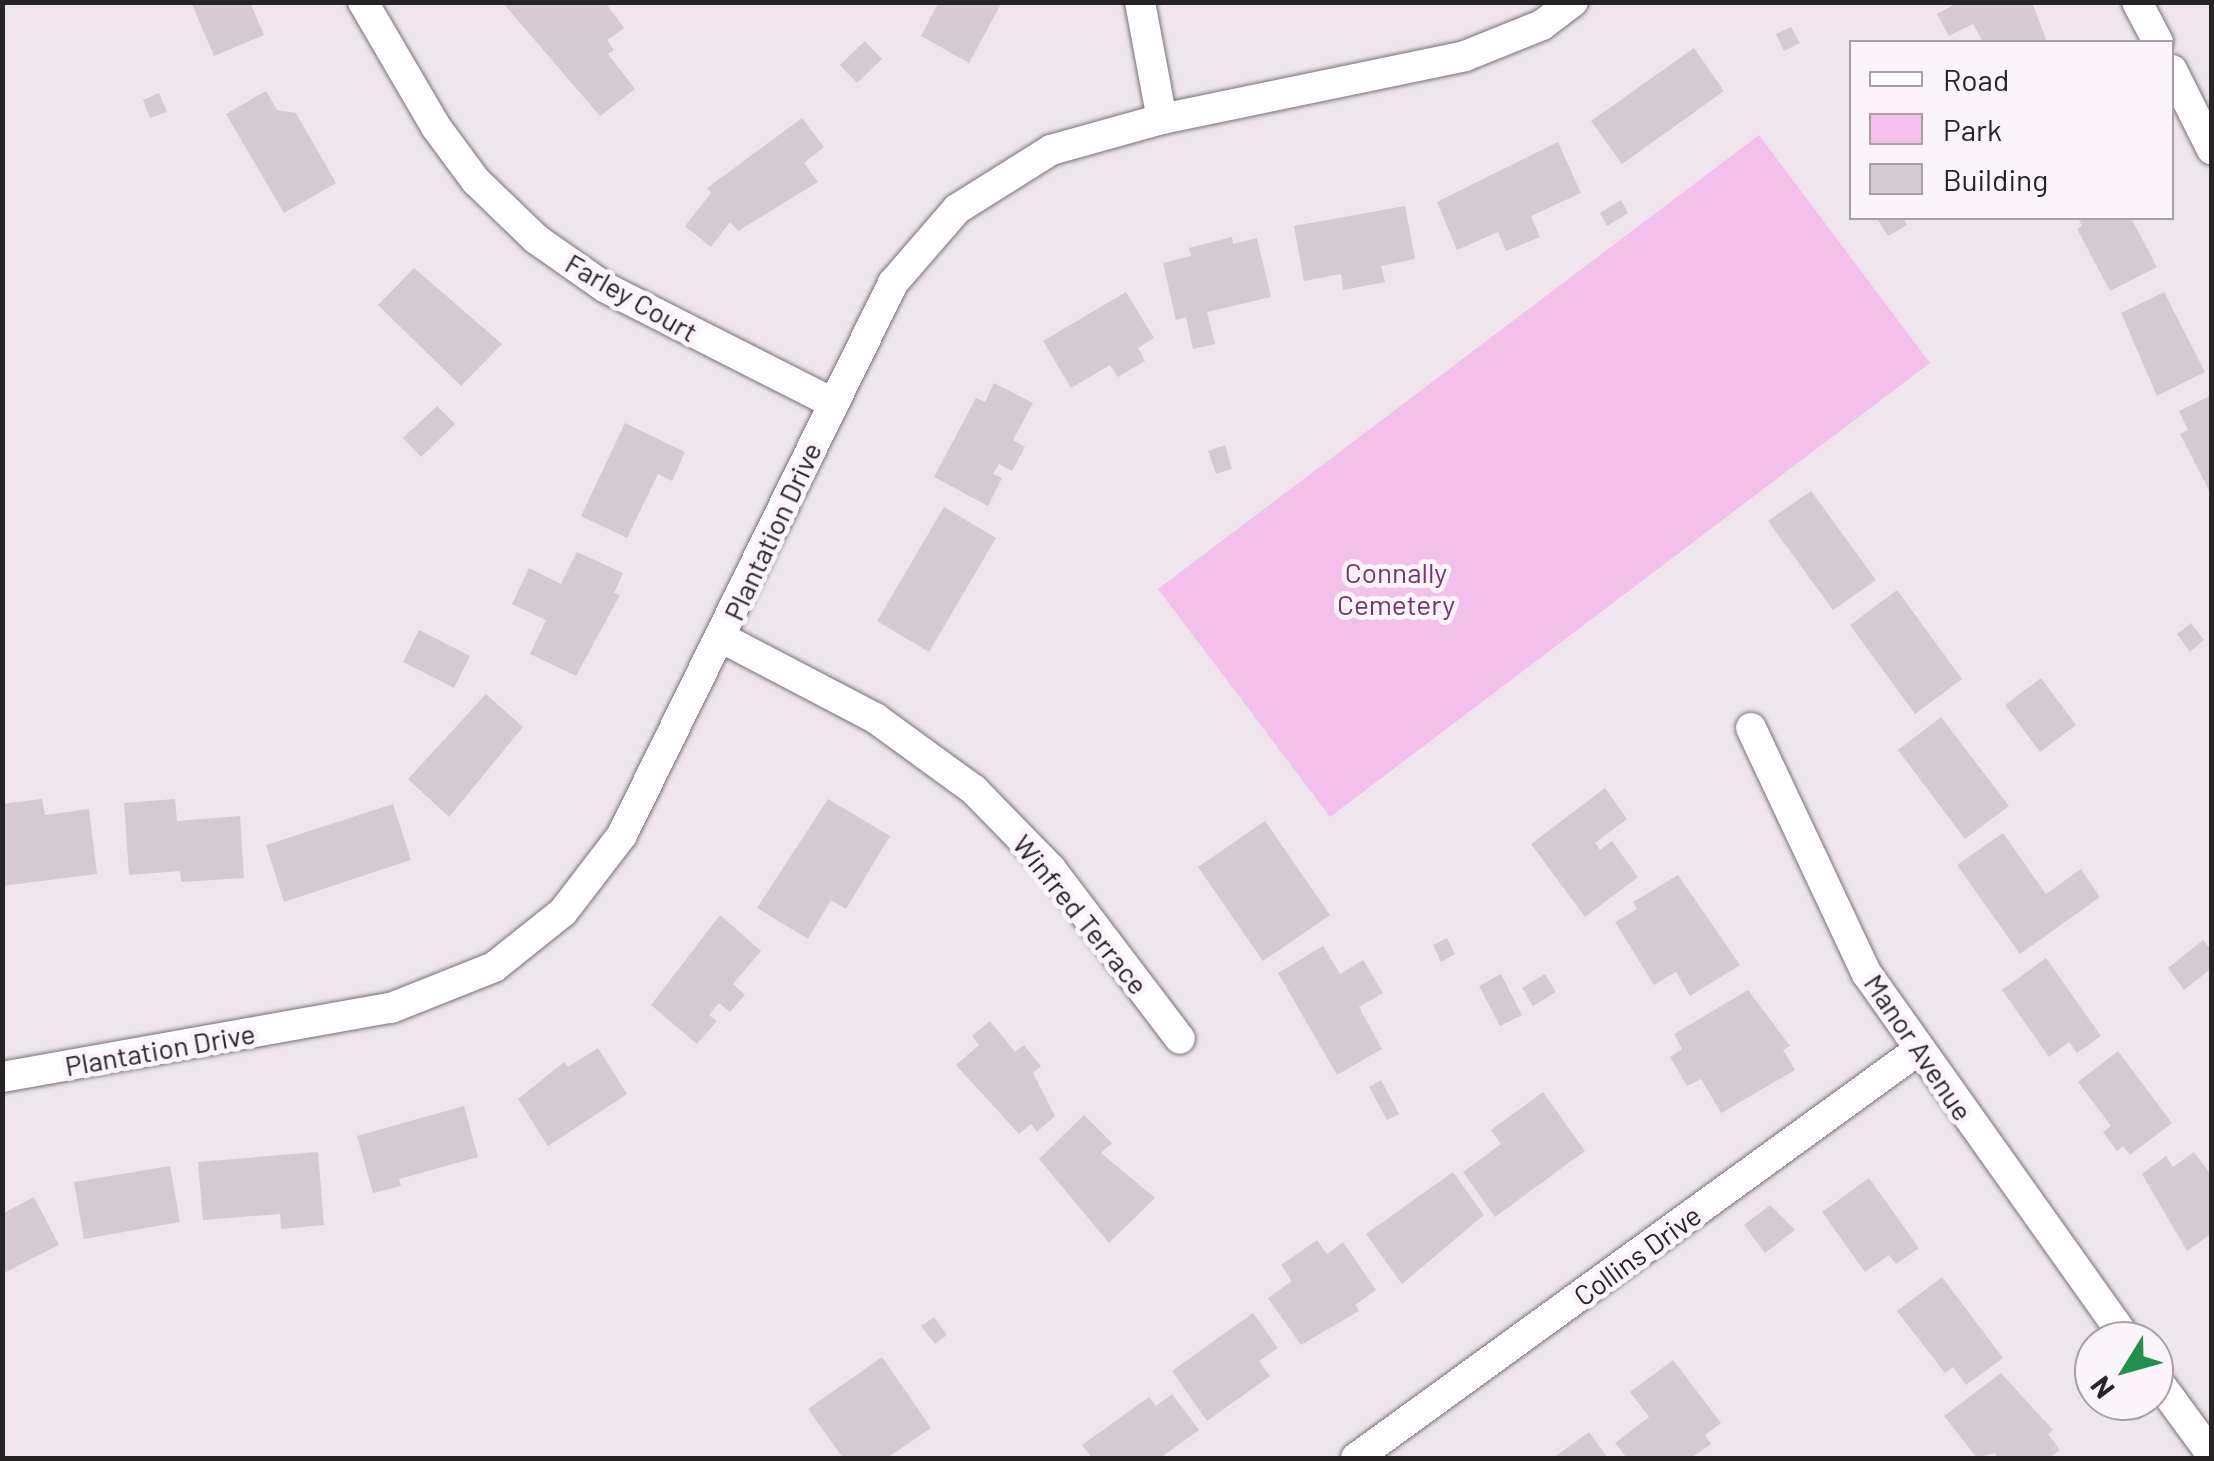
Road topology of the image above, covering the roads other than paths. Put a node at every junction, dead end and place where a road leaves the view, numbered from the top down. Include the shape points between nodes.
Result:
1 (363, 2) edge
2 (1140, 2) edge
3 (1573, 2) edge
4 (2138, 2) edge
5 (2157, 40) edge
6 (2174, 74) edge
7 (1162, 119) junction
8 (2212, 150) edge
9 (833, 403) junction
10 (722, 638) junction
11 (1752, 728) dead end
12 (1180, 1039) dead end
13 (1918, 1051) junction
14 (2, 1077) edge
15 (2114, 1321) edge
16 (2174, 1403) edge
17 (2212, 1455) edge
18 (1356, 1458) edge

1 - 9 street, Farley Court via 436,127 476,181 536,239 606,288
2 - 7 street
3 - 7 street, Plantation Drive via 1542,25 1465,56
4 - 5 street
6 - 8 street
7 - 9 street, Plantation Drive via 1051,150 957,209 893,283
9 - 10 street, Plantation Drive
10 - 12 street, Winfred Terrace via 875,718 974,790 1051,870
10 - 14 street, Plantation Drive via 622,835 563,912 494,967 391,1008
11 - 13 street, Manor Avenue via 1867,974
13 - 15 street, Manor Avenue
13 - 18 street, Collins Drive
16 - 17 street

